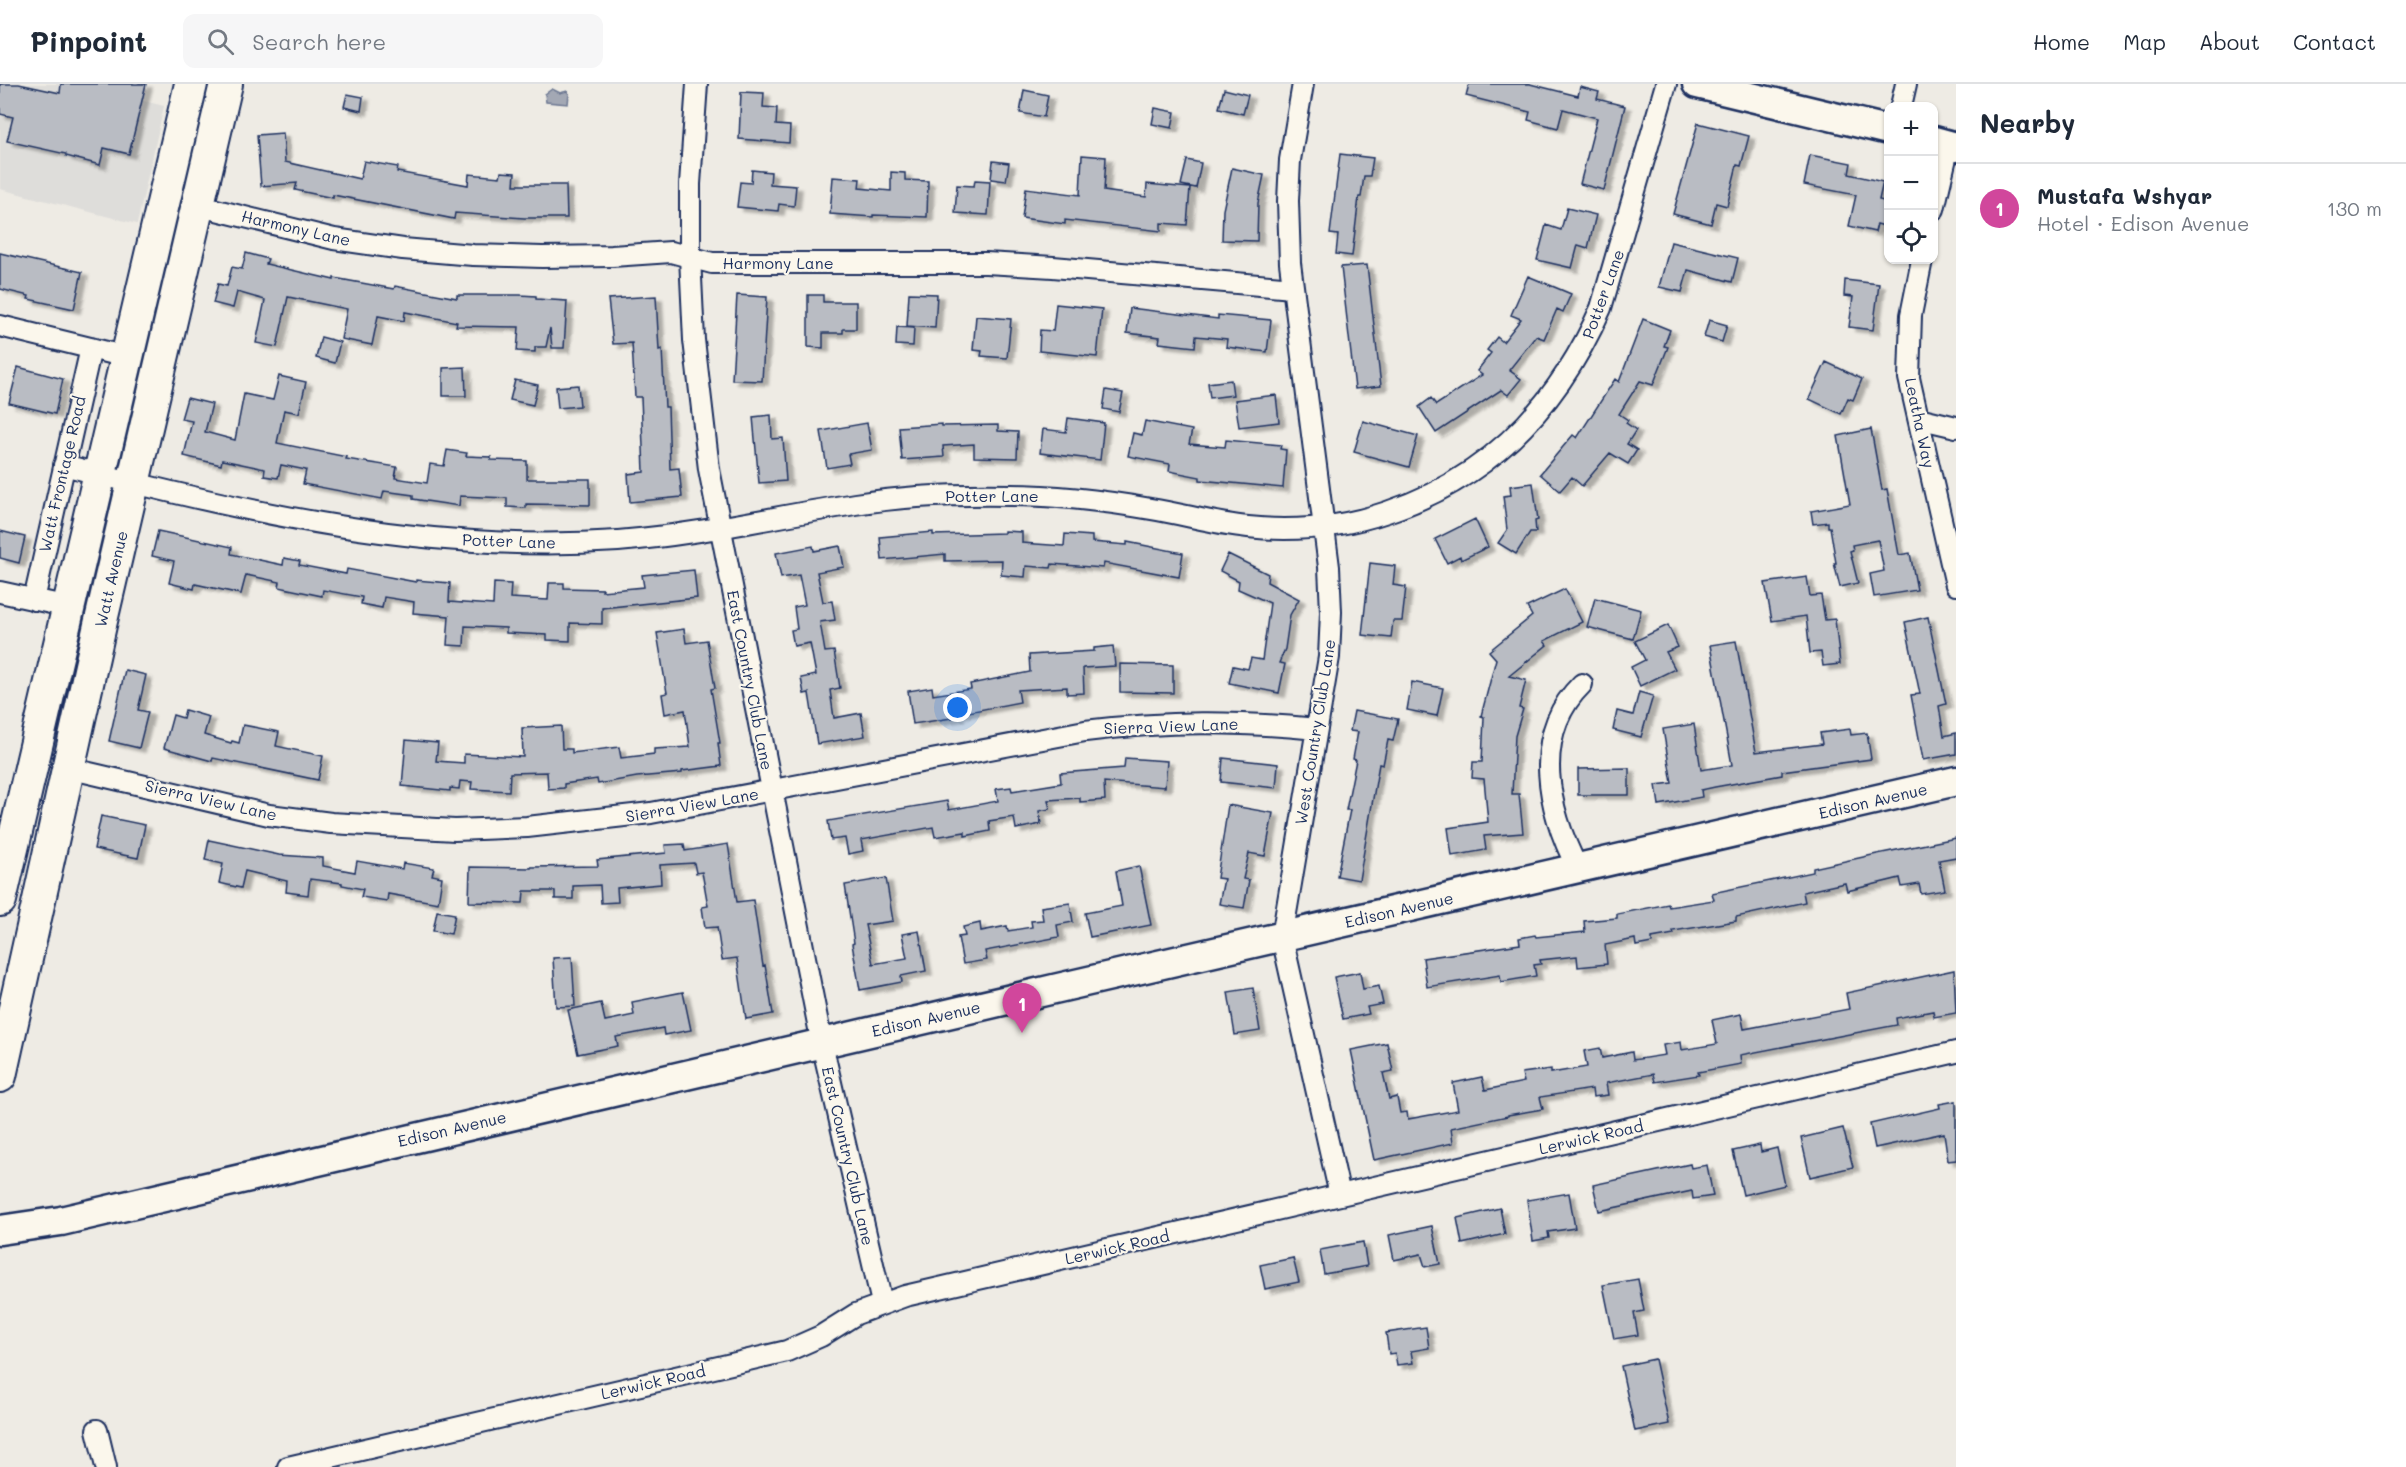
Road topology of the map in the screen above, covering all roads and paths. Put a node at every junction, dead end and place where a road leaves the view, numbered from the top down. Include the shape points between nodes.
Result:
1 (191, 84) edge
2 (226, 84) edge
3 (697, 84) edge
4 (1303, 84) edge
5 (1666, 84) edge
6 (1697, 84) edge
7 (1906, 84) edge
8 (1902, 102) edge
9 (1884, 129) edge
10 (1946, 145) edge
11 (1938, 188) edge
12 (196, 205) junction
13 (690, 257) junction
14 (1921, 264) edge
15 (1293, 288) junction
16 (0, 326) edge
17 (91, 348) junction
18 (127, 357) junction
19 (1918, 418) junction
20 (1956, 427) edge
21 (64, 465) junction
22 (100, 474) junction
23 (133, 483) junction
24 (1323, 526) junction
25 (720, 527) junction
26 (1956, 585) edge
27 (0, 592) edge
28 (34, 600) junction
29 (69, 608) junction
30 (1582, 684) dead end
31 (1317, 729) junction
32 (68, 768) junction
33 (1956, 781) edge
34 (772, 790) junction
35 (1578, 869) junction
36 (0, 900) edge
37 (1282, 937) junction
38 (822, 1044) junction
39 (1956, 1052) edge
40 (0, 1076) edge
41 (1340, 1195) junction
42 (0, 1230) edge
43 (882, 1303) junction
44 (98, 1430) dead end
45 (106, 1467) edge
46 (288, 1467) edge

1 - 18 main road
2 - 12 main road, Watt Avenue
3 - 13 street, East Country Club Lane
4 - 15 street, West Country Club Lane via 1290,160
5 - 24 street, Potter Lane via 1601,308 1587,341 1556,392 1507,444 1449,485 1384,514
6 - 9 street
7 - 8 street
10 - 11 street
12 - 13 street, Harmony Lane via 334,239 403,249 542,257 671,252
12 - 23 main road, Watt Avenue
13 - 15 street, Harmony Lane via 711,263 1042,266
13 - 25 street, East Country Club Lane via 702,417
14 - 19 street, Leatha Way via 1911,315 1909,378
15 - 24 street, West Country Club Lane
16 - 17 street
17 - 18 street
17 - 21 street, Watt Frontage Road
18 - 22 main road
19 - 20 street
19 - 26 street, Leatha Way
21 - 22 street, Potter Lane
21 - 28 street, Watt Frontage Road
22 - 23 street, Potter Lane
22 - 29 main road
23 - 25 street, Potter Lane via 320,524 474,541 618,541
23 - 32 main road, Watt Avenue
24 - 25 street, Potter Lane via 1249,528 1093,500 966,494 856,504
24 - 31 street, West Country Club Lane via 1331,612 1329,657
25 - 34 street, East Country Club Lane
27 - 28 street
28 - 29 street
29 - 36 main road
30 - 35 street via 1564,704 1549,754 1557,823
31 - 34 street, Sierra View Lane via 1236,723 1143,724 1046,737
31 - 37 street, West Country Club Lane
32 - 34 street, Sierra View Lane via 270,815 393,828 467,829 589,822
32 - 40 main road, Watt Avenue
33 - 35 street, Edison Avenue
34 - 38 street, East Country Club Lane
35 - 37 street, Edison Avenue
37 - 38 street, Edison Avenue
37 - 41 street, West Country Club Lane
38 - 42 street, Edison Avenue via 61,1221
38 - 43 street, East Country Club Lane
39 - 41 street, Lerwick Road
41 - 43 street, Lerwick Road
43 - 46 street, Lerwick Road via 787,1351
44 - 45 street

